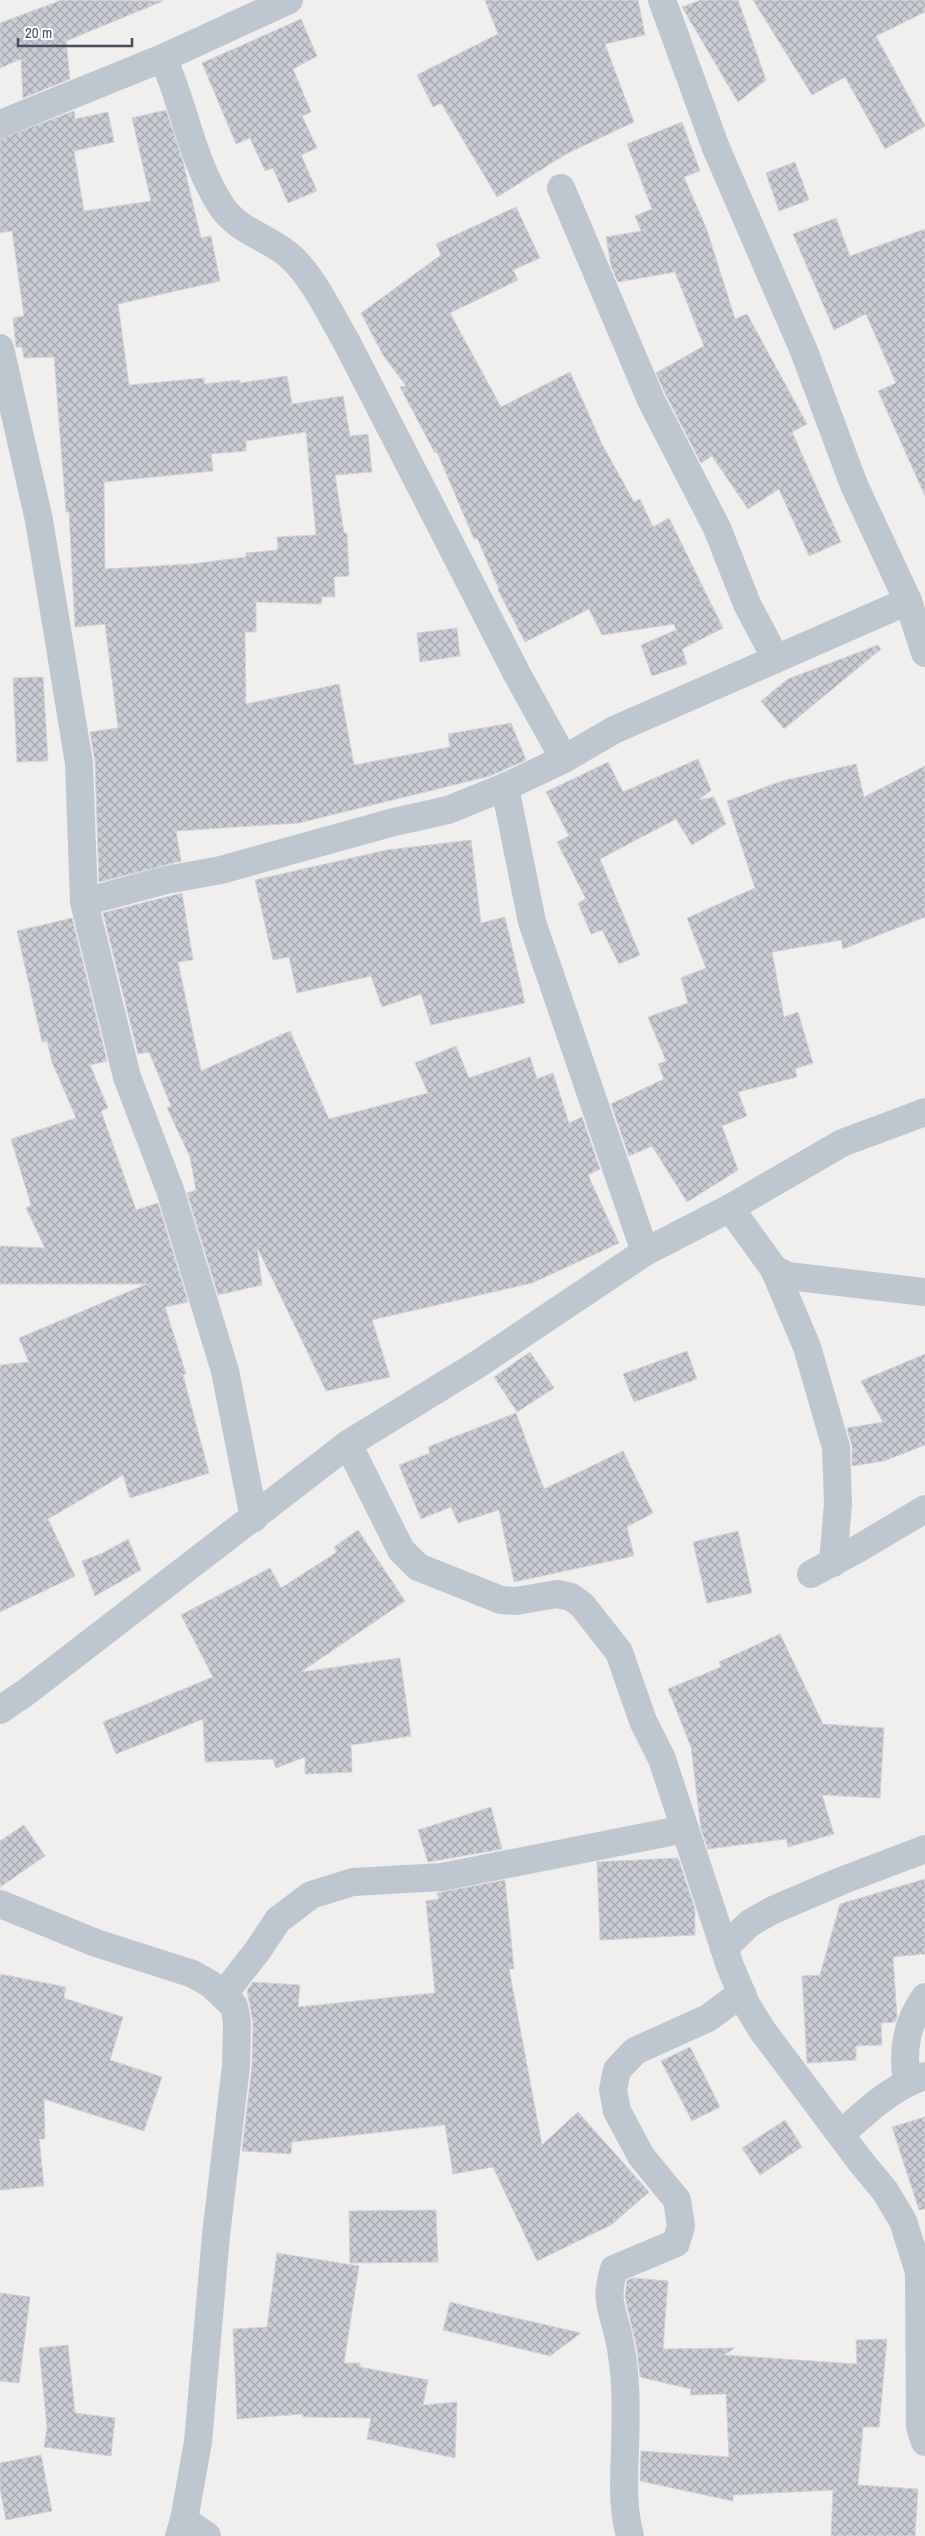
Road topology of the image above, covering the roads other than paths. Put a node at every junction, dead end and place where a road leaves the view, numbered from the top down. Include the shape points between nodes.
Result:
1 (289, 0) edge
2 (662, 0) edge
3 (163, 58) junction
4 (0, 124) edge
5 (561, 188) dead end
6 (0, 348) edge
7 (908, 601) junction
8 (925, 653) edge
9 (776, 659) junction
10 (564, 759) junction
11 (505, 787) junction
12 (84, 902) junction
13 (925, 1112) edge
14 (730, 1208) junction
15 (645, 1252) junction
16 (774, 1269) junction
17 (925, 1292) edge
18 (348, 1444) junction
19 (925, 1509) edge
20 (254, 1518) junction
21 (0, 1710) edge
22 (685, 1829) junction
23 (925, 1849) edge
24 (0, 1904) edge
25 (724, 1948) junction
26 (742, 1993) junction
27 (223, 1994) junction
28 (925, 1997) edge
29 (916, 2079) edge
30 (841, 2134) junction
31 (922, 2275) edge
32 (925, 2442) edge
33 (182, 2528) edge
34 (207, 2536) edge
35 (630, 2536) edge

1 - 3 street
2 - 7 street via 716,148 804,351 854,485
3 - 4 street
3 - 10 street via 177,90 205,177 236,223 292,258 323,301
5 - 9 street via 650,400 717,528 747,604
6 - 12 street via 39,520 79,762
7 - 8 street
7 - 9 street
9 - 10 street via 614,730
10 - 11 street
11 - 12 street via 448,810 221,870 166,880
11 - 15 street via 532,922
12 - 20 street via 127,1077 170,1190 225,1371
13 - 14 street via 842,1143
14 - 15 street
14 - 16 street
15 - 18 street via 475,1366
16 - 17 street via 788,1276
16 - 19 street via 807,1347 836,1447 838,1495 822,1568
18 - 20 street
18 - 22 street via 401,1550 418,1567 501,1600 516,1601 558,1594 571,1597 582,1605 619,1652 643,1720 662,1759
20 - 21 street
22 - 25 street
22 - 27 street via 442,1877 353,1882 311,1895 278,1920
23 - 25 street via 773,1910 750,1923
24 - 27 street via 96,1943 193,1974
25 - 26 street
26 - 30 street via 762,2030
26 - 35 street via 708,2018 635,2051 617,2070 613,2090 617,2111 641,2156 677,2200 681,2226 676,2243 614,2269 608,2288 619,2340 625,2394 623,2501
27 - 33 street via 234,2006 237,2022 236,2066 216,2235 198,2442
28 - 29 street via 914,2013 906,2036 904,2059
29 - 30 street via 878,2101
30 - 31 street via 885,2191 903,2221
31 - 32 street via 920,2427
33 - 34 street

